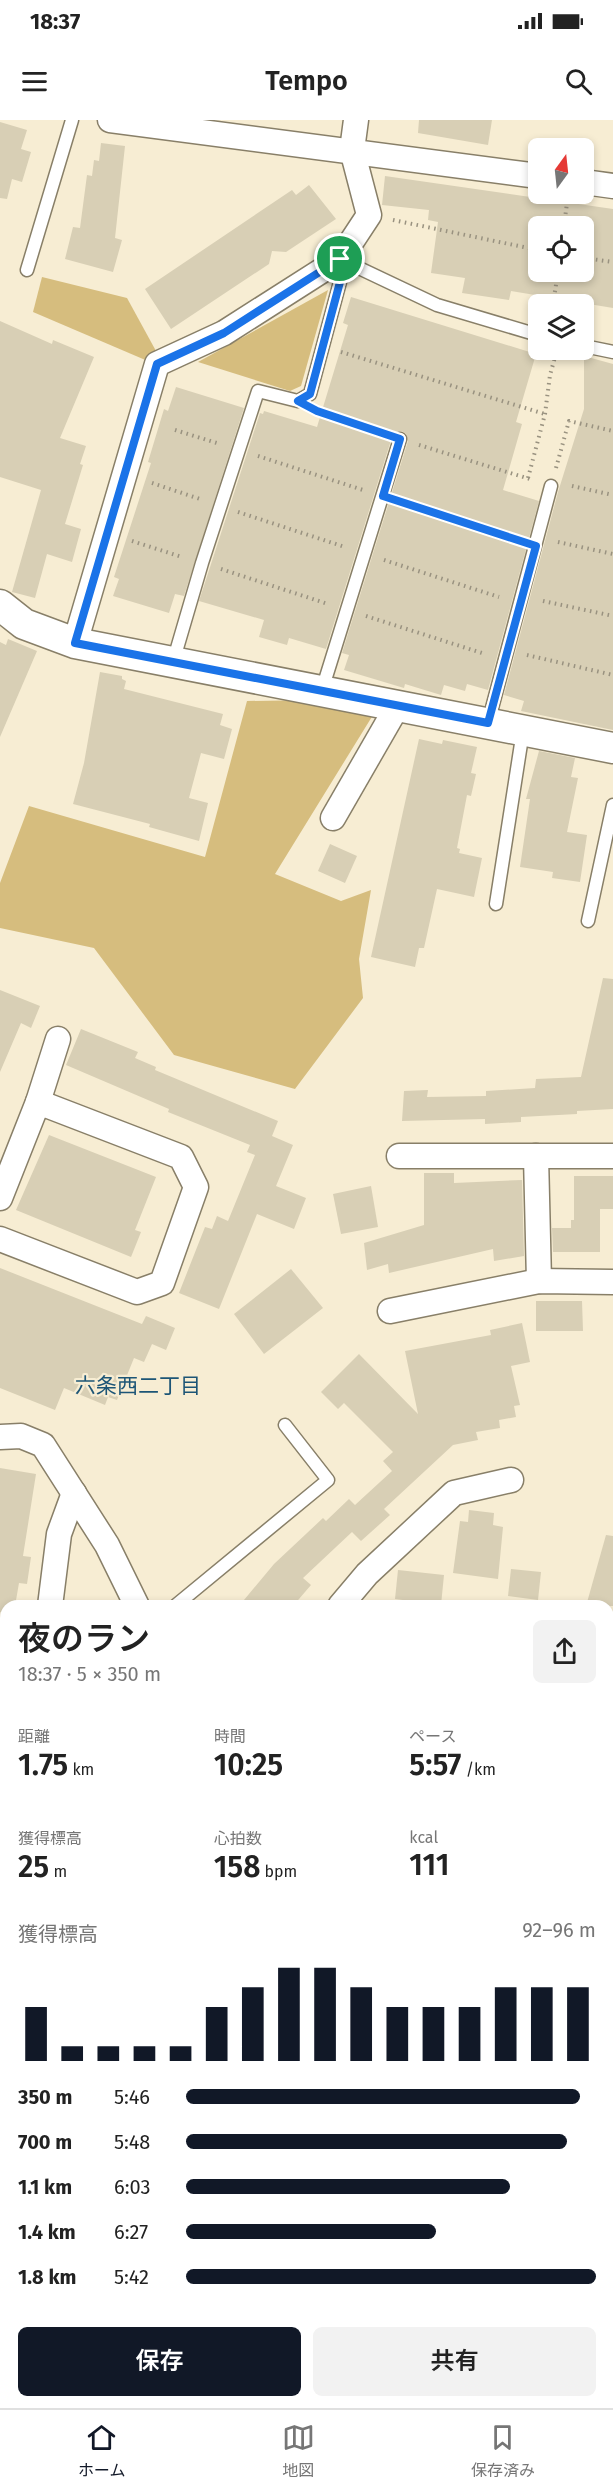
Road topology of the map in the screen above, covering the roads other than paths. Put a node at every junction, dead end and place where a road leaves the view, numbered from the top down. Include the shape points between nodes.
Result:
1 (72, 120) edge
2 (110, 120) edge
3 (356, 120) edge
4 (352, 150) junction
5 (528, 175) edge
6 (594, 183) edge
7 (613, 186) edge
8 (340, 259) junction
9 (27, 270) dead end
10 (528, 332) edge
11 (594, 348) edge
12 (613, 352) edge
13 (400, 439) road end
14 (551, 486) road end
15 (0, 605) edge
16 (75, 643) junction
17 (173, 662) junction
18 (322, 690) junction
19 (398, 705) junction
20 (488, 723) junction
21 (523, 730) junction
22 (613, 748) edge
23 (613, 805) edge
24 (333, 818) dead end
25 (496, 904) dead end
26 (588, 921) dead end
27 (58, 1039) dead end
28 (38, 1102) junction
29 (399, 1156) dead end
30 (536, 1156) junction
31 (613, 1156) edge
32 (0, 1198) edge
33 (0, 1239) edge
34 (539, 1281) junction
35 (613, 1282) edge
36 (390, 1311) dead end
37 (285, 1425) dead end
38 (0, 1437) edge
39 (511, 1480) dead end
40 (74, 1492) junction
41 (51, 1600) edge
42 (134, 1600) edge
43 (182, 1600) edge
44 (345, 1600) edge

1 - 9 lane
2 - 4 street
3 - 4 street
4 - 5 street
4 - 8 street via 369,215
6 - 7 street
8 - 10 lane via 437,305
8 - 16 street via 224,333 157,364
8 - 17 lane via 340,282 310,394 298,401 258,391
11 - 12 lane
13 - 18 lane
14 - 20 lane
15 - 16 street via 24,624
16 - 17 street
17 - 18 street
18 - 19 street
19 - 20 street
19 - 24 street
20 - 21 street
21 - 22 street
21 - 25 lane
23 - 26 lane
27 - 28 street
28 - 32 street
28 - 33 street via 181,1157 196,1187 162,1282 137,1293
29 - 30 street
30 - 31 street
30 - 34 street
34 - 35 street
34 - 36 street
37 - 43 lane via 328,1480
38 - 40 street via 21,1436 43,1445
39 - 44 street via 454,1493 367,1574
40 - 41 street via 59,1534
40 - 42 street via 107,1545

